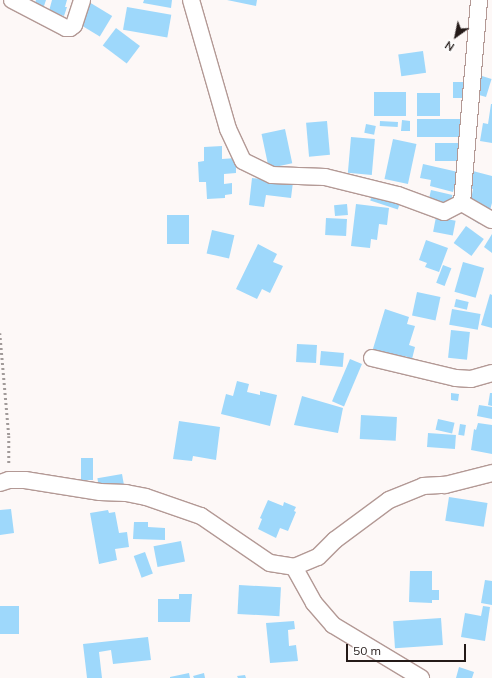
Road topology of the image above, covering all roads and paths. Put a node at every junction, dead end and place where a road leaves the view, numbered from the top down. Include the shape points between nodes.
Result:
1 (12, 0) edge
2 (82, 0) edge
3 (191, 0) edge
4 (478, 0) edge
5 (462, 203) junction
6 (492, 220) edge
7 (0, 333) edge
8 (372, 358) dead end
9 (492, 373) edge
10 (492, 472) edge
11 (4, 481) edge
12 (294, 567) junction
13 (421, 678) edge

1 - 2 street via 70,28 74,25
3 - 5 street via 228,129 243,161 272,174 324,177 398,195 444,212
4 - 5 street
5 - 6 street
7 - 11 path via 8,436
8 - 9 street via 456,378 471,379
10 - 12 street via 445,485 424,486 388,500 335,540 318,557
11 - 12 street via 26,480 146,497 201,516 270,563
12 - 13 street via 314,603 333,625

